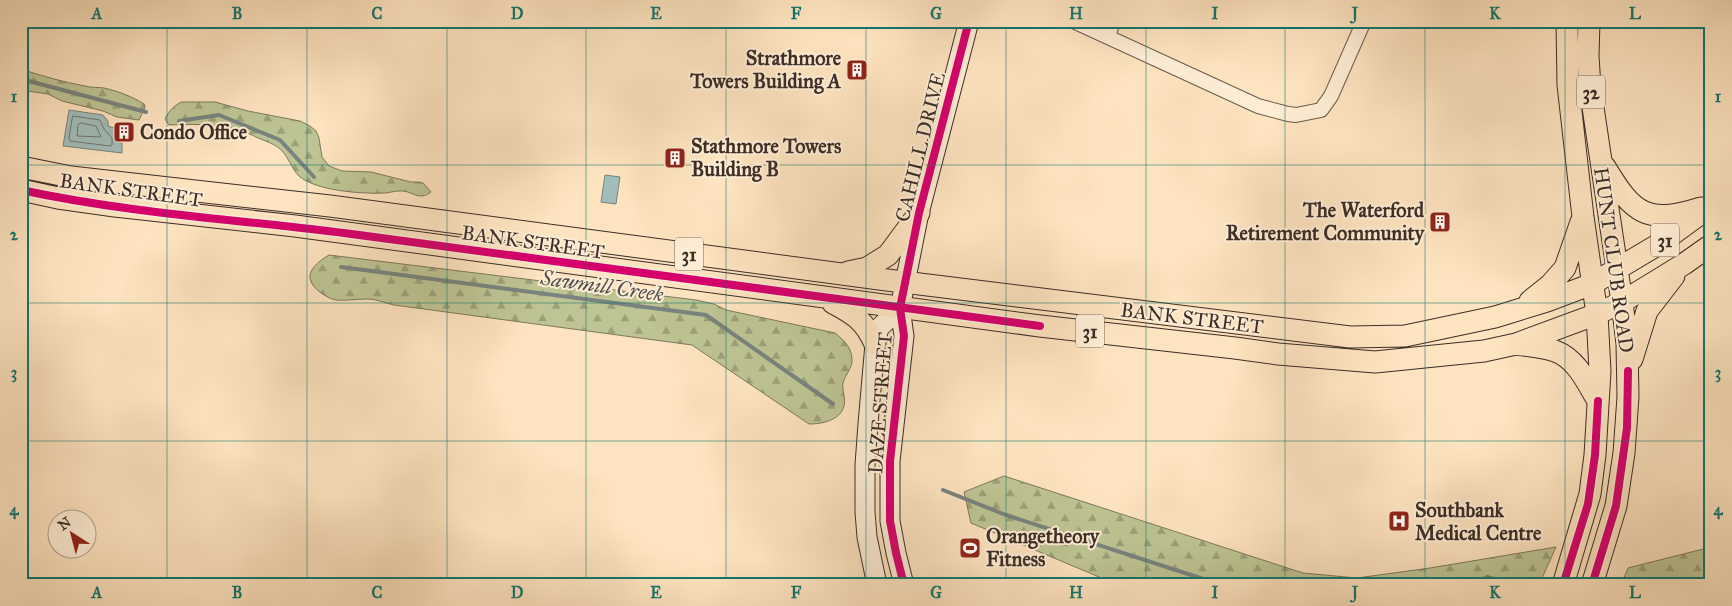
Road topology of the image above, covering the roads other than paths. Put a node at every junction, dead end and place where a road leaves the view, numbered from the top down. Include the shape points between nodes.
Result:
1 (969, 21) edge
2 (1073, 21) edge
3 (1113, 21) edge
4 (1364, 21) edge
5 (1567, 21) edge
6 (1589, 21) edge
7 (1108, 37) junction
8 (1601, 160) junction
9 (21, 167) edge
10 (21, 190) edge
11 (300, 204) junction
12 (1711, 205) edge
13 (920, 213) junction
14 (1583, 217) junction
15 (295, 226) junction
16 (1711, 245) edge
17 (1684, 264) junction
18 (1617, 269) junction
19 (838, 274) junction
20 (905, 282) junction
21 (1592, 284) junction
22 (822, 297) junction
23 (1047, 299) junction
24 (1622, 302) junction
25 (900, 308) junction
26 (1514, 312) junction
27 (1597, 314) junction
28 (1240, 324) junction
29 (1040, 326) junction
30 (1405, 336) junction
31 (875, 344) junction
32 (1516, 344) junction
33 (1235, 348) junction
34 (1404, 360) junction
35 (1628, 371) junction
36 (1598, 401) junction
37 (868, 424) junction
38 (893, 425) junction
39 (1582, 524) junction
40 (1609, 532) junction
41 (878, 585) edge
42 (904, 585) edge
43 (1564, 585) edge
44 (1592, 585) edge

1 - 13 street, CAHILL DRIVE
2 - 7 street
3 - 7 street
4 - 7 street via 1321,110 1296,114 1258,106
5 - 14 main road, HUNT CLUB ROAD / 32 via 1568,85
6 - 8 main road, HUNT CLUB ROAD / 32 via 1590,87
8 - 12 main road via 1622,194 1646,212 1657,216 1678,215
8 - 18 main road, HUNT CLUB ROAD / 32
9 - 11 main road, BANK STREET / 31 via 71,177
10 - 15 main road, BANK STREET / 31 via 115,206
11 - 15 main road
11 - 19 main road, BANK STREET / 31
12 - 18 main road, BANK STREET / 31 via 1659,244
13 - 19 main road via 888,255 868,268
13 - 20 street, CAHILL DRIVE
14 - 21 main road, HUNT CLUB ROAD / 32
14 - 26 main road via 1565,268 1540,293
15 - 22 main road, BANK STREET / 31
16 - 17 main road, BANK STREET / 31
17 - 24 main road, BANK STREET / 31
17 - 35 main road via 1647,310
18 - 21 main road, BANK STREET / 31
18 - 24 main road, HUNT CLUB ROAD / 32
19 - 20 main road, BANK STREET / 31
20 - 23 main road, BANK STREET / 31
20 - 25 street, DAZE STREET
21 - 26 main road, BANK STREET / 31
21 - 27 main road, HUNT CLUB ROAD / 32
22 - 25 main road, BANK STREET / 31
22 - 31 main road via 856,316 866,326
23 - 28 main road, BANK STREET / 31
23 - 29 main road
24 - 27 main road, BANK STREET / 31
24 - 35 main road, HUNT CLUB ROAD / 32
25 - 29 main road, BANK STREET / 31
25 - 31 street, DAZE STREET via 879,328
25 - 38 street, DAZE STREET via 904,336
26 - 30 main road, BANK STREET / 31
27 - 32 main road, BANK STREET / 31
27 - 36 main road, HUNT CLUB ROAD / 32
28 - 30 main road, BANK STREET / 31 via 1350,336
28 - 33 main road
29 - 33 main road, BANK STREET / 31
30 - 34 main road
31 - 37 street, DAZE STREET
32 - 34 main road, BANK STREET / 31
32 - 36 main road via 1551,350 1564,356 1582,374
33 - 34 main road, BANK STREET / 31 via 1366,362
35 - 40 main road, HUNT CLUB ROAD / 32 via 1624,453
36 - 39 main road, HUNT CLUB ROAD / 32 via 1594,462
37 - 38 street
37 - 41 street, DAZE STREET via 865,512
38 - 42 street, DAZE STREET via 890,521
39 - 40 main road
39 - 43 main road, HUNT CLUB ROAD / 32
40 - 44 main road, HUNT CLUB ROAD / 32

